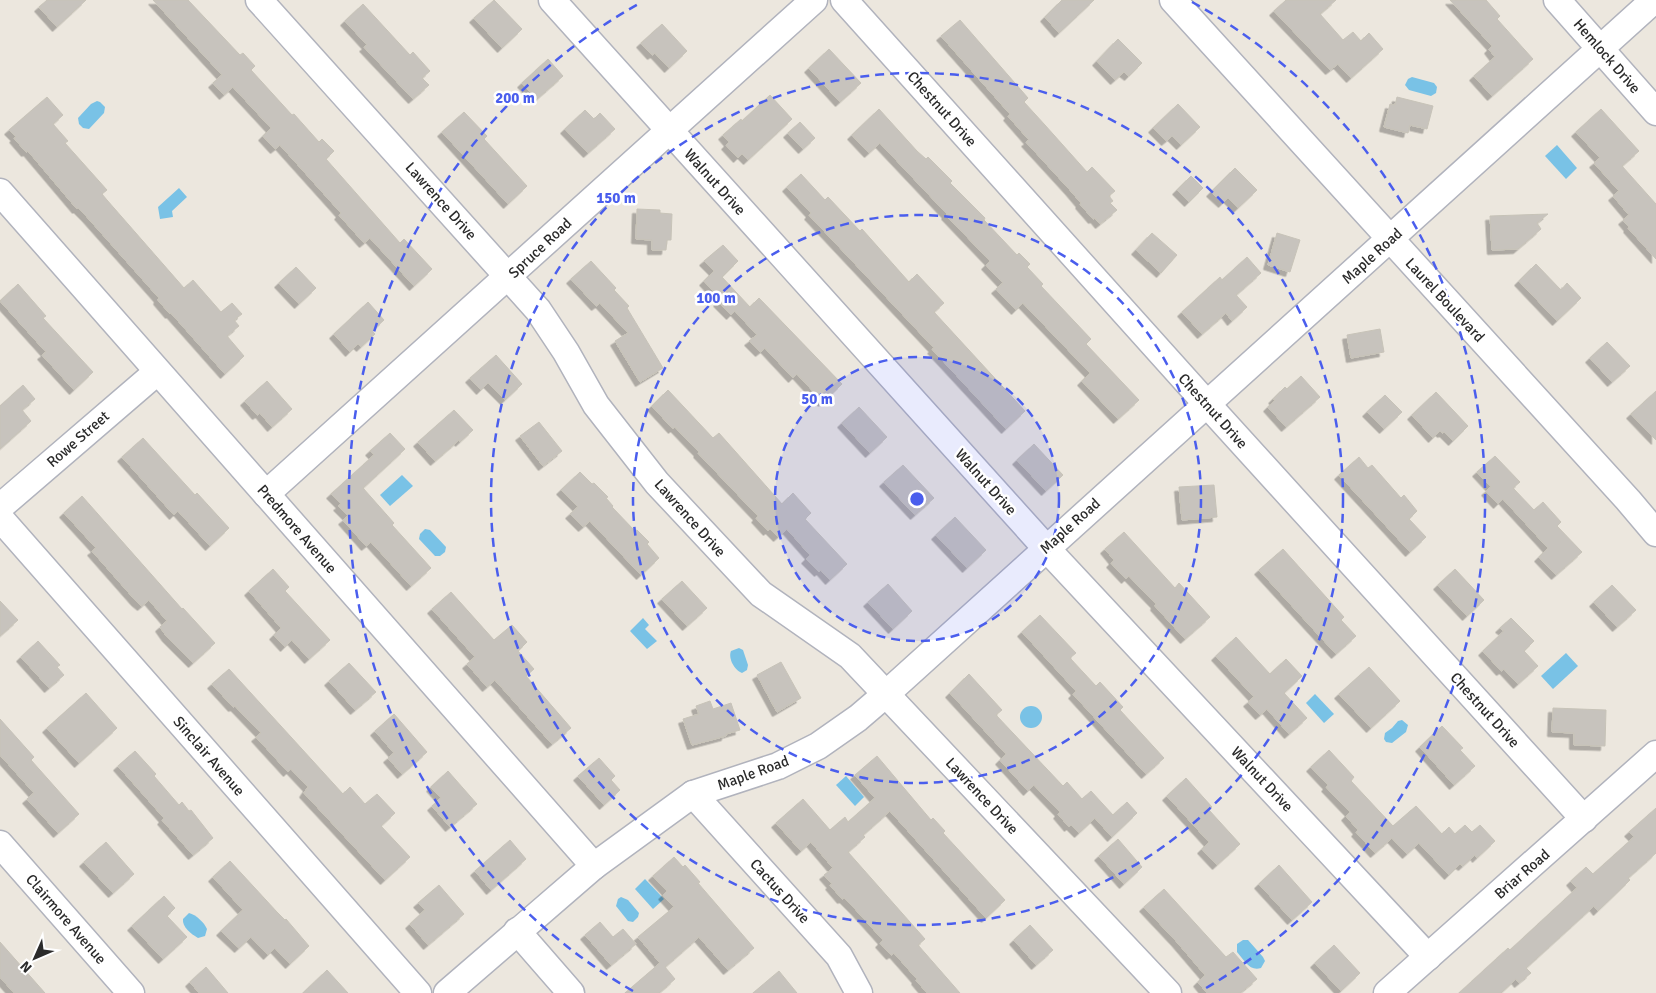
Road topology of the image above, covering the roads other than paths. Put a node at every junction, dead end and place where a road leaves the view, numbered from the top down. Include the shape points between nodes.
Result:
1 (259, 0) edge
2 (552, 0) edge
3 (814, 0) edge
4 (844, 0) edge
5 (1173, 0) edge
6 (1557, 0) edge
7 (1654, 0) edge
8 (1600, 49) junction
9 (1656, 112) edge
10 (668, 130) junction
11 (0, 192) edge
12 (1390, 240) junction
13 (509, 276) junction
14 (157, 372) junction
15 (1206, 403) junction
16 (266, 494) junction
17 (0, 507) edge
18 (0, 518) edge
19 (1656, 533) edge
20 (1046, 548) junction
21 (886, 694) junction
22 (1656, 754) edge
23 (693, 794) junction
24 (1584, 819) junction
25 (0, 844) edge
26 (594, 866) junction
27 (517, 931) junction
28 (1428, 957) junction
29 (132, 993) edge
30 (418, 993) edge
31 (447, 993) edge
32 (571, 993) edge
33 (859, 993) edge
34 (1168, 993) edge
35 (1387, 993) edge

1 - 13 street, Lawrence Drive
2 - 10 street, Walnut Drive
3 - 10 street, Spruce Road
4 - 15 street, Chestnut Drive
5 - 12 street, Laurel Boulevard
6 - 8 street, Hemlock Drive
7 - 8 street, Maple Road
8 - 9 street, Hemlock Drive
8 - 12 street, Maple Road
10 - 13 street, Spruce Road
10 - 20 street, Walnut Drive
11 - 14 street, Predmore Avenue
12 - 15 street, Maple Road
12 - 19 street, Laurel Boulevard
13 - 16 street, Spruce Road
13 - 21 street, Lawrence Drive via 538,310 596,405 657,483 761,594 850,656
14 - 16 street, Predmore Avenue
14 - 17 street, Rowe Street
15 - 20 street, Maple Road
15 - 24 street, Chestnut Drive
16 - 26 street, Predmore Avenue
18 - 30 street, Sinclair Avenue
20 - 21 street, Maple Road
20 - 28 street, Walnut Drive
21 - 23 street, Maple Road via 818,746 778,766
21 - 34 street, Lawrence Drive
22 - 24 street, Briar Road
23 - 26 street, Maple Road
23 - 33 street, Cactus Drive via 839,956
24 - 28 street, Briar Road
25 - 29 street, Clairmore Avenue
26 - 27 street, Maple Road
27 - 31 street, Maple Road
27 - 32 street
28 - 35 street, Briar Road

